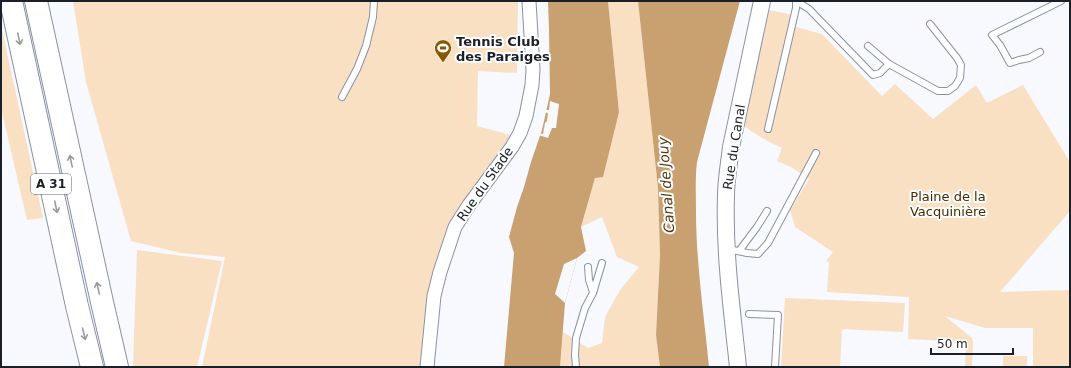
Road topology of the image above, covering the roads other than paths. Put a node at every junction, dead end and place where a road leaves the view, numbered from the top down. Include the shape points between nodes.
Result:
1 (11, 1) edge
2 (36, 1) edge
3 (374, 1) edge
4 (529, 1) edge
5 (762, 1) edge
6 (796, 1) edge
7 (1061, 1) edge
8 (930, 24) dead end
9 (868, 46) dead end
10 (1040, 52) dead end
11 (889, 64) junction
12 (342, 97) dead end
13 (768, 130) dead end
14 (816, 153) dead end
15 (767, 211) dead end
16 (733, 250) junction
17 (602, 263) dead end
18 (588, 267) dead end
19 (593, 293) junction
20 (749, 314) dead end
21 (92, 367) edge
22 (117, 367) edge
23 (427, 367) edge
24 (576, 367) edge
25 (738, 367) edge
26 (775, 367) edge

1 -> 21 highway, A 31
22 -> 2 highway, A 31
3 - 12 lane via 374,18 366,46
4 - 23 street, Rue du Stade via 533,70 526,116 512,147 455,227 434,296
5 - 16 street, Rue du Canal via 728,172 726,196
6 - 11 lane via 809,10 873,75 880,73
6 - 13 lane
7 - 10 lane via 992,35 1010,63
8 - 11 lane via 961,65 960,78 955,86 948,91 938,90
9 - 11 lane
14 - 16 lane via 768,243 758,254
15 - 16 lane via 757,227
16 - 25 street, Rue du Canal
17 - 19 lane
18 - 19 lane
19 - 24 lane via 585,308 576,338
20 - 26 lane via 778,315

